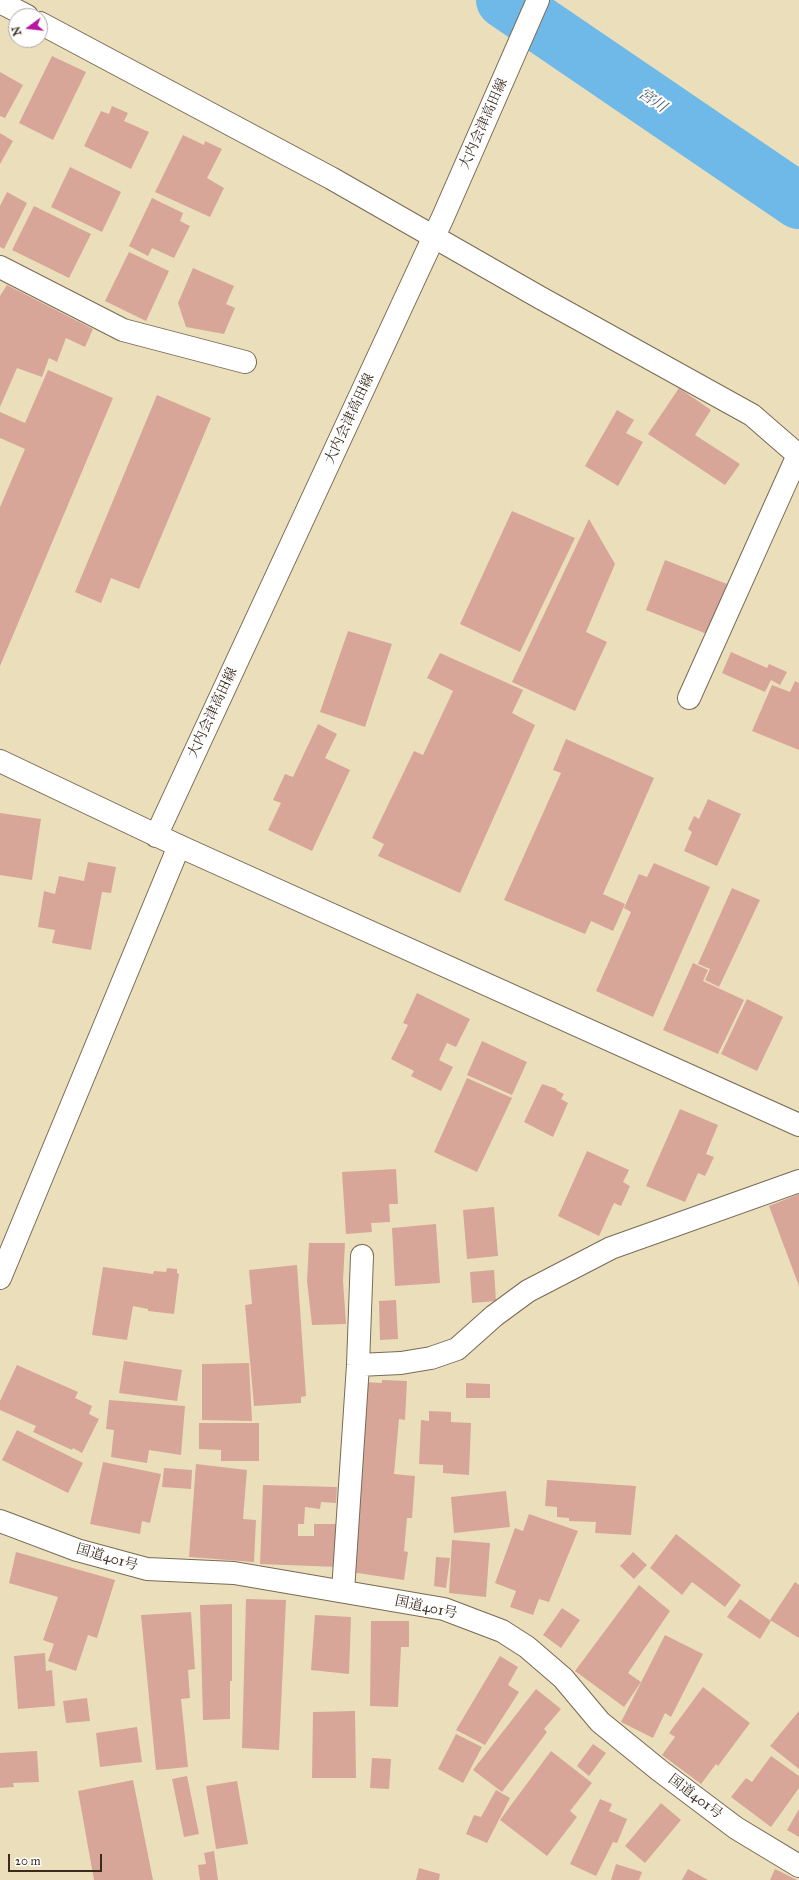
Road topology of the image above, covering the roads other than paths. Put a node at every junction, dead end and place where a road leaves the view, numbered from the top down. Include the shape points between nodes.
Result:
1 (538, 0) edge
2 (0, 2) edge
3 (12, 8) edge
4 (48, 27) edge
5 (434, 237) junction
6 (0, 267) edge
7 (245, 362) dead end
8 (689, 698) dead end
9 (0, 762) edge
10 (156, 836) junction
11 (179, 846) junction
12 (799, 1125) edge
13 (799, 1181) edge
14 (362, 1256) dead end
15 (0, 1278) edge
16 (358, 1365) junction
17 (0, 1520) edge
18 (343, 1592) junction
19 (799, 1866) edge

1 - 5 main road, 大内会津高田線
2 - 3 main road
4 - 5 main road via 331,178
5 - 8 main road via 752,415 798,456
5 - 10 main road, 大内会津高田線
6 - 7 main road via 123,330
9 - 10 main road
10 - 11 main road
11 - 12 main road
11 - 15 main road
13 - 16 main road via 611,1248 528,1291 494,1316 457,1349 431,1358 401,1363
14 - 16 main road
16 - 18 main road
17 - 18 main road, 国道401号 via 77,1550 147,1569 234,1573
18 - 19 main road, 国道401号 via 444,1609 502,1631 527,1647 563,1678 600,1722 659,1770 736,1828

